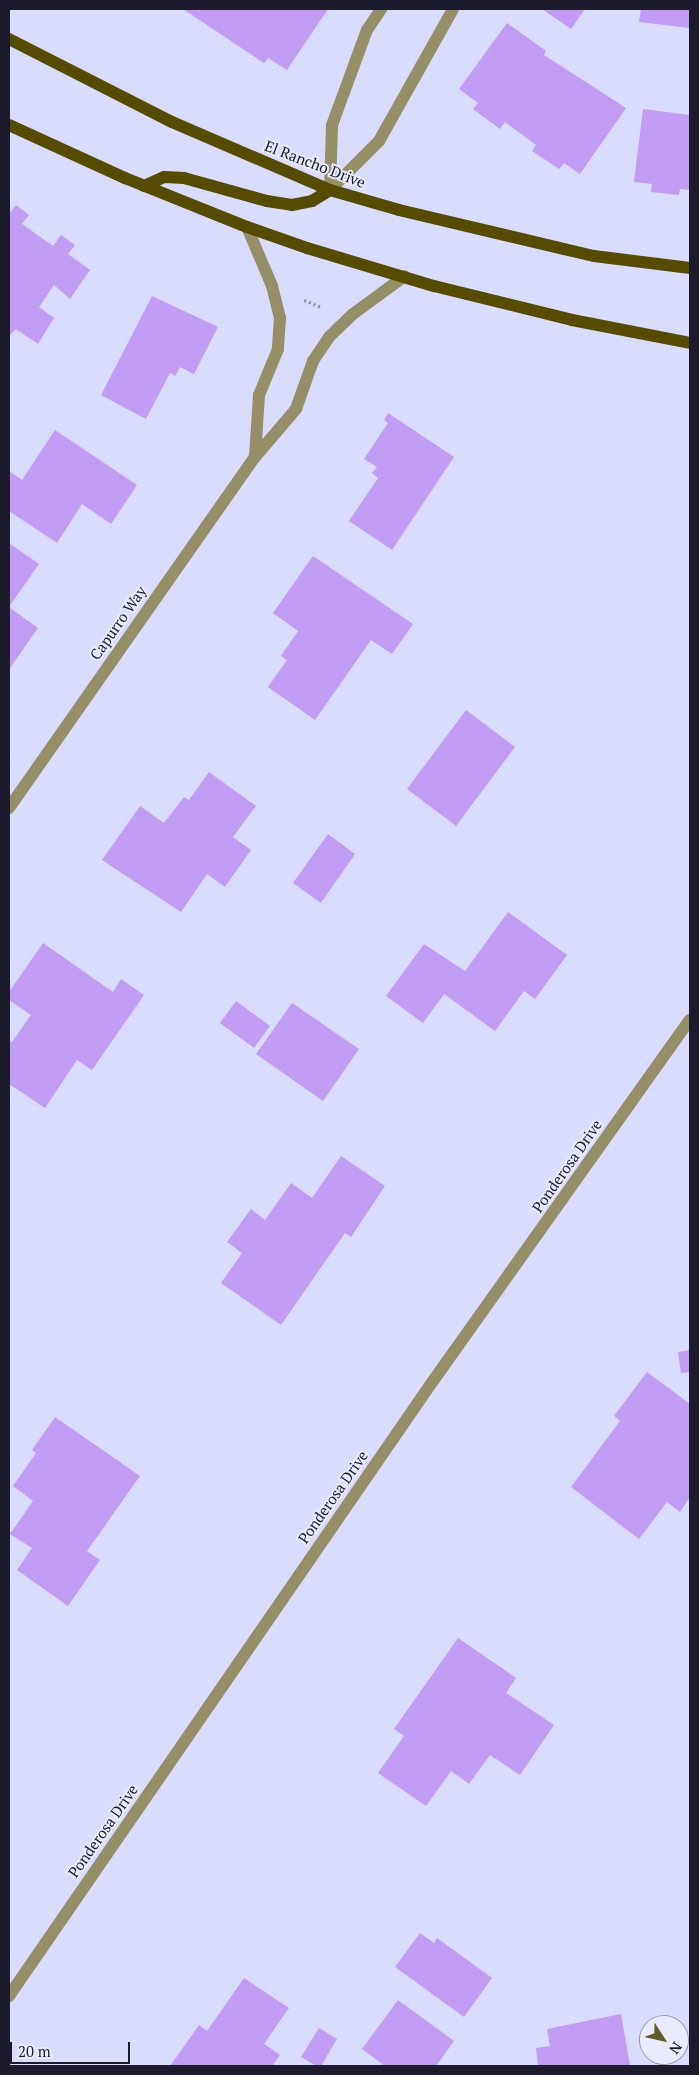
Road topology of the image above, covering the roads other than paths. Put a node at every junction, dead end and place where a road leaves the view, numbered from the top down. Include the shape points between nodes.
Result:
1 (381, 9) edge
2 (453, 9) edge
3 (9, 39) edge
4 (9, 126) edge
5 (144, 186) junction
6 (330, 190) junction
7 (247, 228) junction
8 (690, 268) edge
9 (405, 276) junction
10 (690, 343) edge
11 (254, 456) junction
12 (9, 808) edge
13 (690, 1020) edge
14 (9, 1996) edge

1 - 6 street via 367,30 332,125
2 - 6 street via 379,141
3 - 6 main road, El Rancho Drive via 172,122
4 - 5 main road
5 - 6 main road via 164,177 184,178 267,202 292,205 312,201
5 - 7 main road
6 - 8 main road, El Rancho Drive via 399,210 594,256
7 - 9 main road
7 - 11 street via 272,286 280,318 278,349 259,395
9 - 10 main road via 572,320
9 - 11 street, Capurro Way via 353,314 329,337 314,361 296,410
11 - 12 street, Capurro Way
13 - 14 street, Ponderosa Drive via 433,1381

